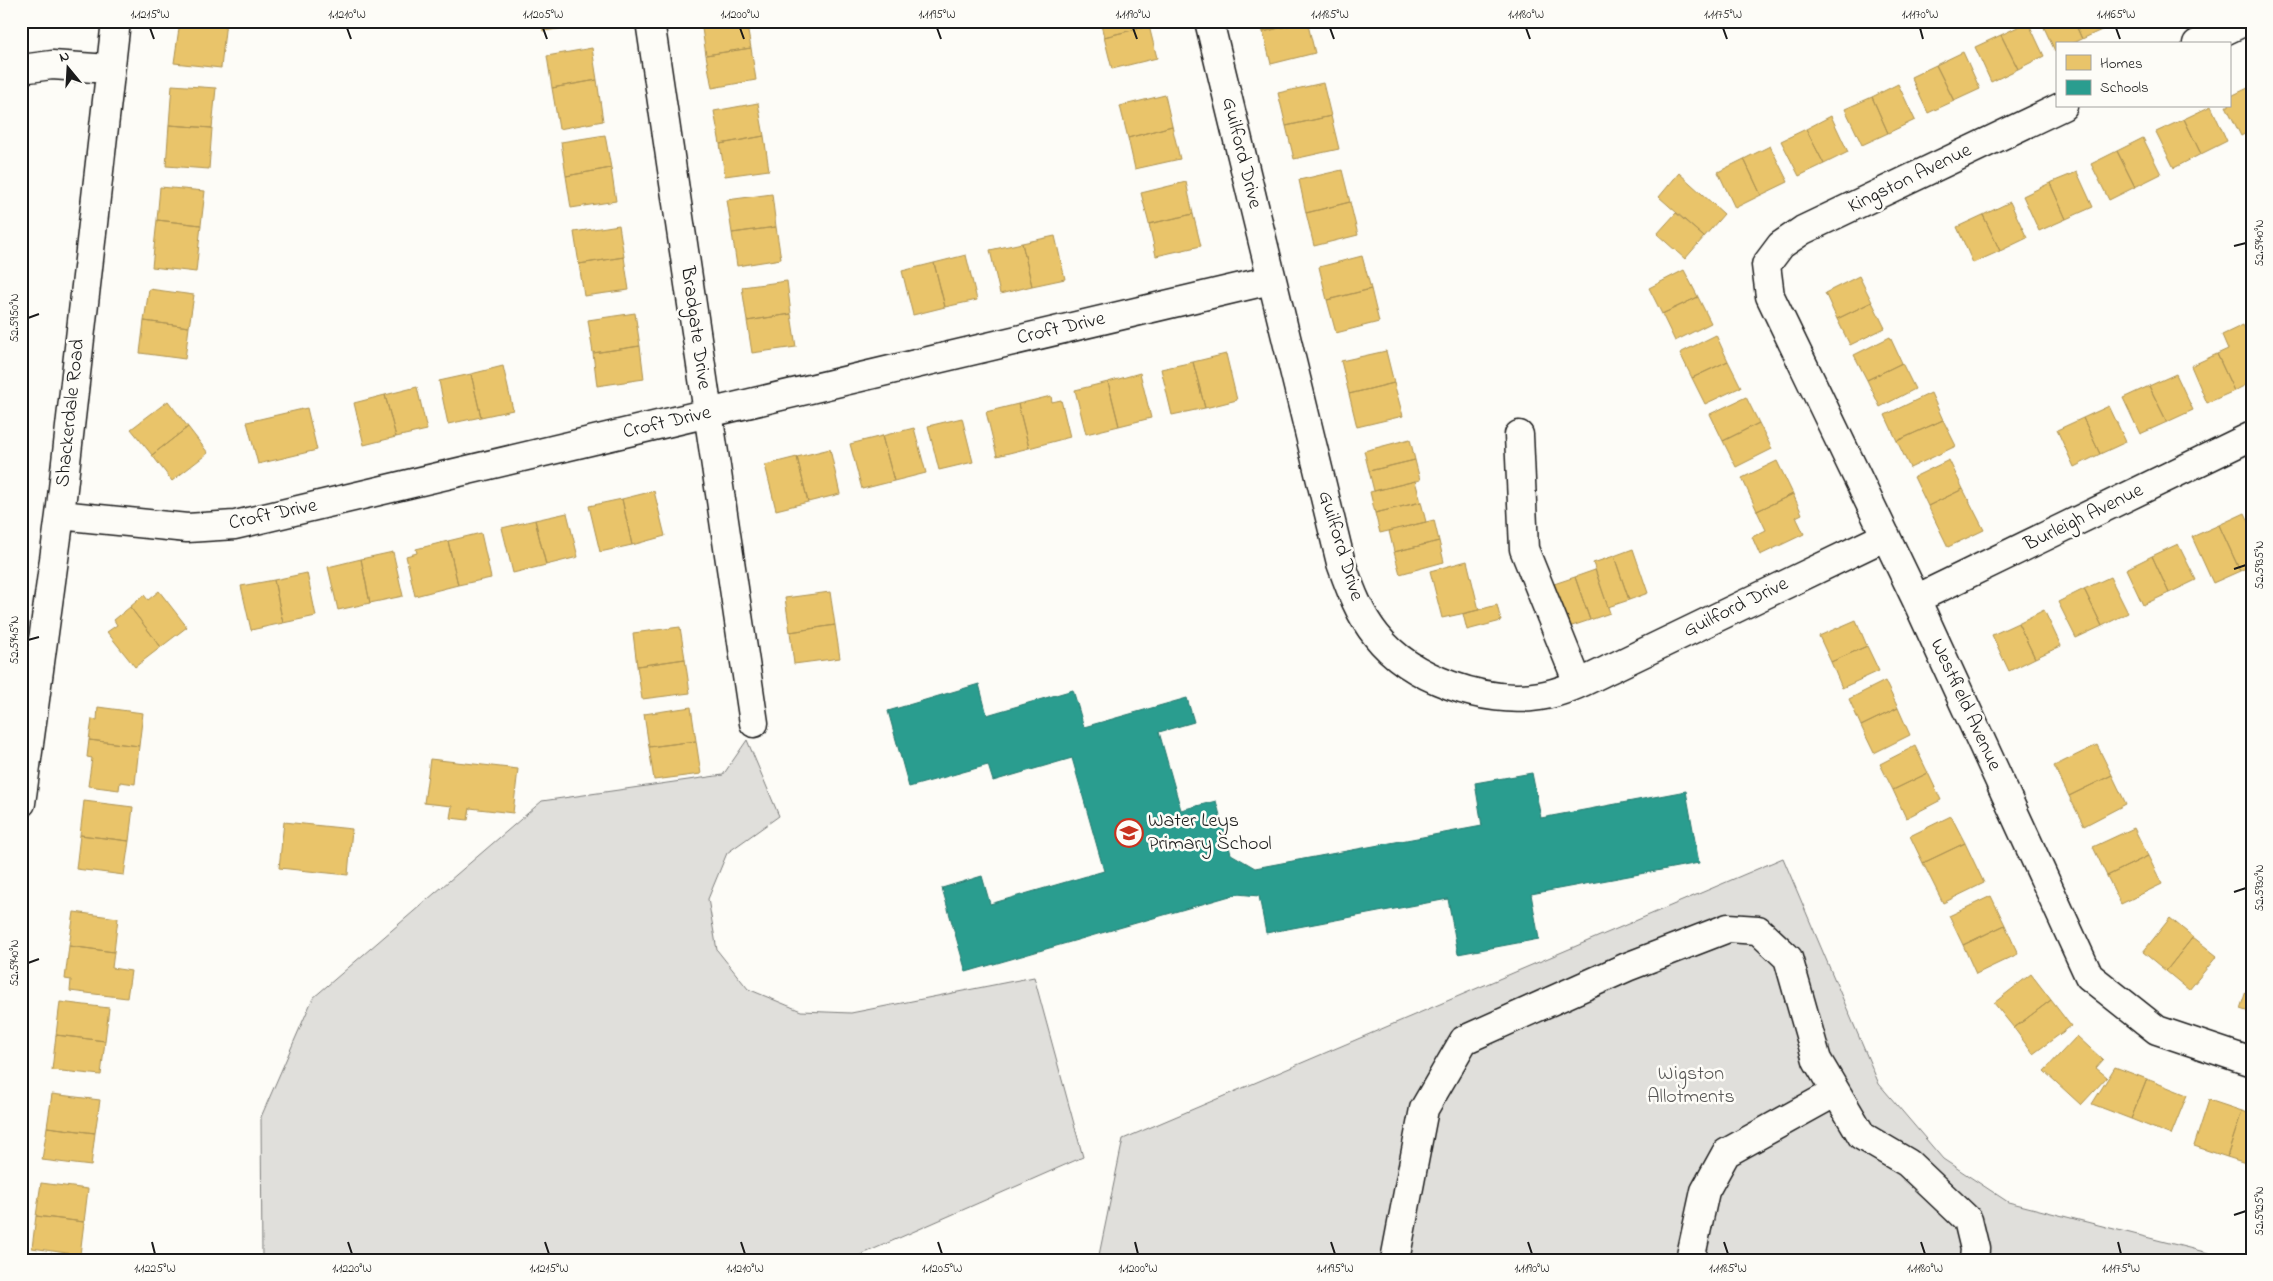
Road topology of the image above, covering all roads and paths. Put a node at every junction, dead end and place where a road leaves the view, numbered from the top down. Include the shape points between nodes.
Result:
1 (116, 21) edge
2 (650, 21) edge
3 (1209, 21) edge
4 (2245, 21) edge
5 (2201, 42) edge
6 (21, 69) edge
7 (110, 69) junction
8 (2059, 108) edge
9 (1766, 265) joint
10 (1271, 280) junction
11 (708, 413) junction
12 (1519, 435) dead end
13 (2252, 436) edge
14 (60, 515) junction
15 (1886, 536) junction
16 (1916, 599) junction
17 (33, 625) edge
18 (1578, 683) junction
19 (754, 723) dead end
20 (21, 804) edge
21 (2252, 1062) edge
22 (1836, 1092) junction
23 (1395, 1260) edge
24 (1690, 1260) edge
25 (1974, 1260) edge

1 - 7 street, Shackerdale Road
2 - 11 street, Bradgate Drive
3 - 10 street, Guilford Drive
4 - 5 street
6 - 7 street via 52,66
7 - 14 street, Shackerdale Road
8 - 9 street, Kingston Avenue via 1803,230 1781,245
9 - 15 street, Westfield Avenue via 1770,296
10 - 11 street, Croft Drive
10 - 18 street, Guilford Drive via 1341,564 1355,601 1376,636 1402,660 1434,679 1474,694 1541,696
11 - 14 street, Croft Drive via 235,525 187,528
11 - 19 street, Bradgate Drive
12 - 18 street via 1524,549
13 - 16 street, Burleigh Avenue
14 - 17 street, Shackerdale Road
15 - 16 street, Westfield Avenue
15 - 18 street, Guilford Drive
16 - 21 street, Westfield Avenue via 2089,976 2157,1030
17 - 20 street, Shackerdale Road
22 - 23 street via 1817,1060 1788,958 1758,930 1728,928 1626,967 1464,1040 1424,1109
22 - 24 street via 1726,1153 1705,1191
22 - 25 street via 1862,1136 1908,1163 1968,1220 1975,1249

